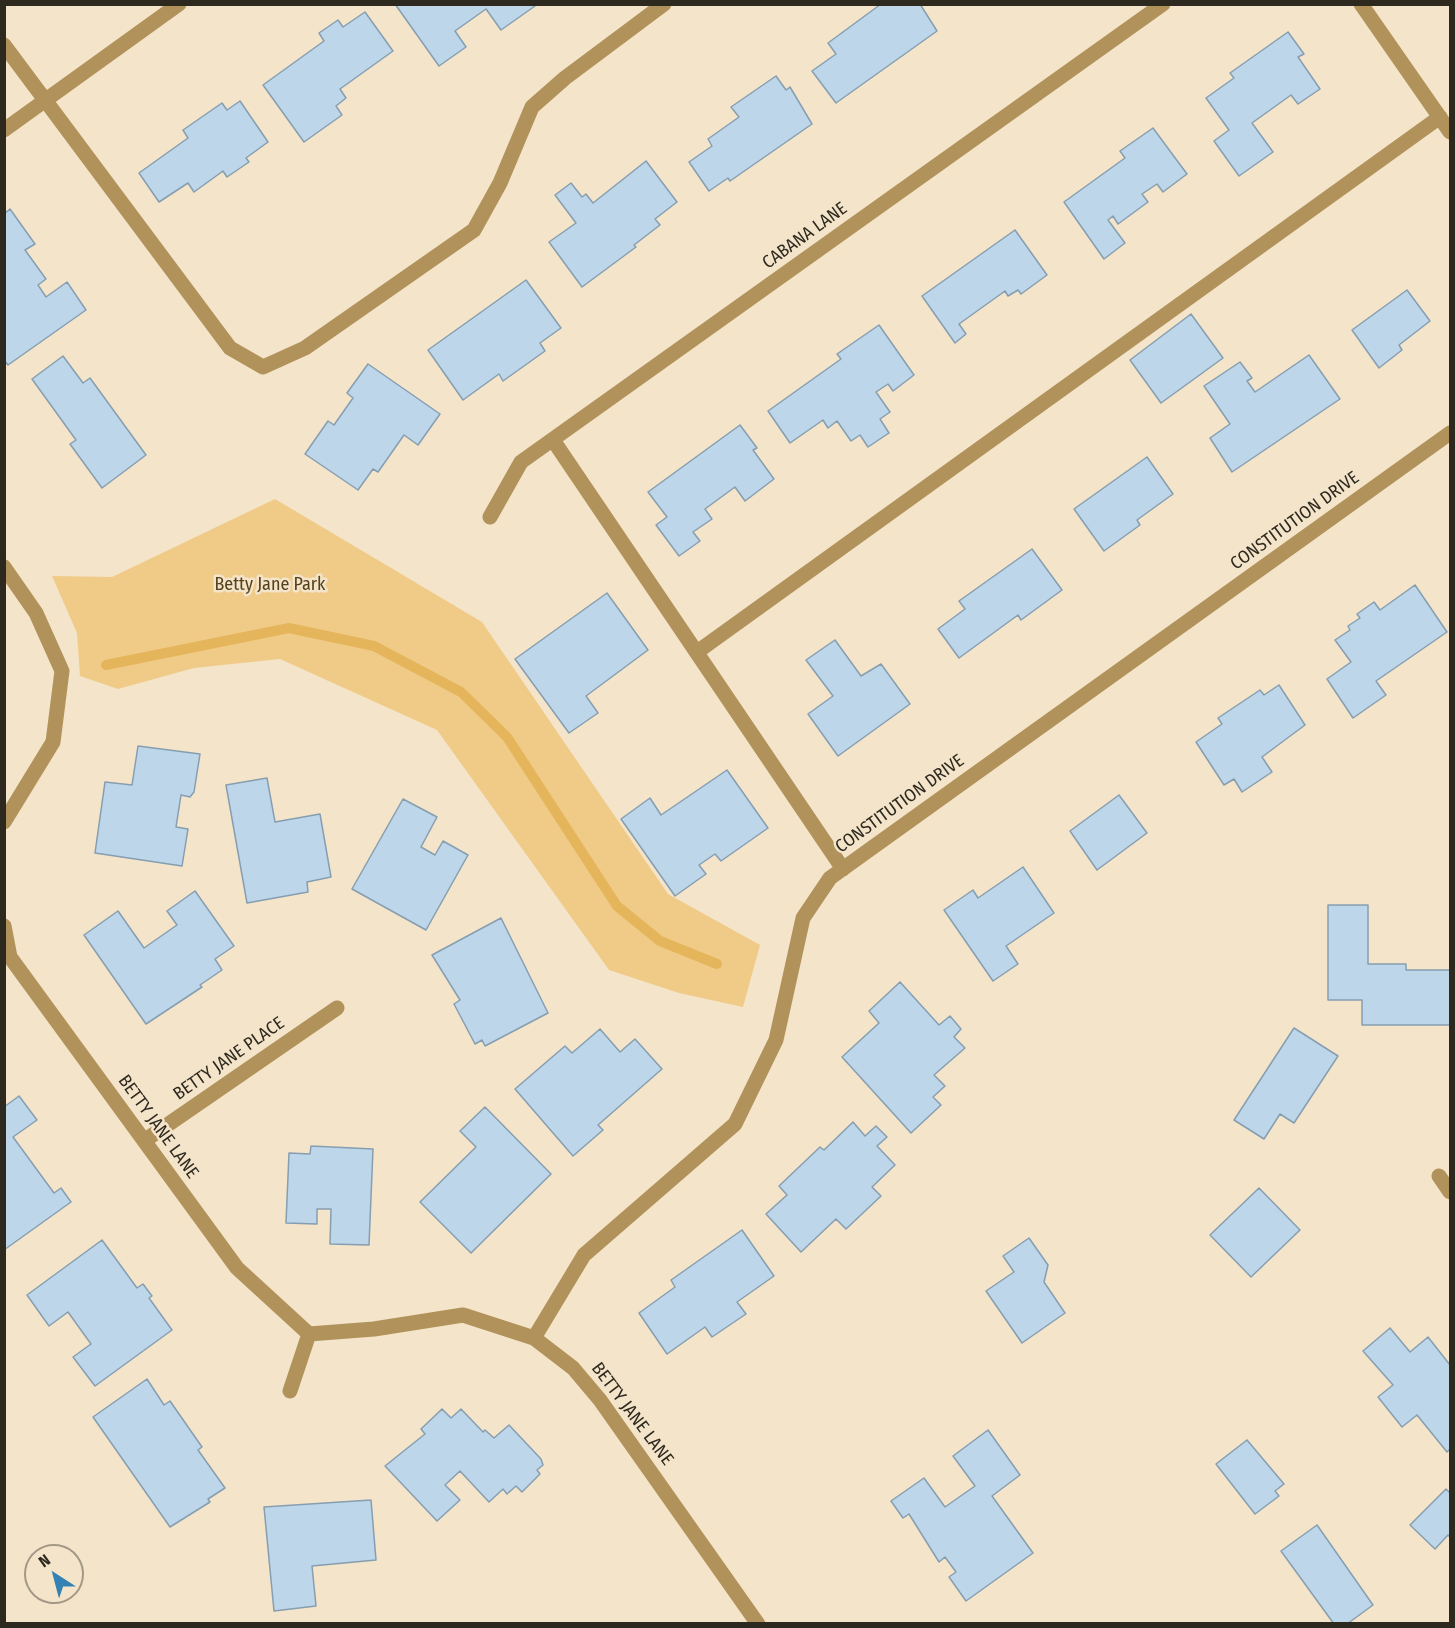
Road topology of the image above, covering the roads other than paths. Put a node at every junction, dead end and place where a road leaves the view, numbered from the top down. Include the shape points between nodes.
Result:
1 (179, 4) edge
2 (664, 4) edge
3 (1163, 4) edge
4 (1361, 4) edge
5 (4, 45) edge
6 (44, 101) junction
7 (1440, 117) junction
8 (4, 130) edge
9 (1450, 132) edge
10 (1450, 433) edge
11 (553, 440) junction
12 (490, 517) dead end
13 (4, 567) edge
14 (697, 652) junction
15 (4, 822) edge
16 (843, 869) junction
17 (4, 926) edge
18 (337, 1008) dead end
19 (144, 1141) junction
20 (1439, 1176) dead end
21 (1450, 1192) edge
22 (309, 1334) junction
23 (534, 1338) junction
24 (290, 1392) dead end
25 (758, 1623) edge

1 - 6 street
2 - 6 street via 532,107 500,183 474,230 305,348 263,367 230,348
3 - 11 street, CABANA LANE
4 - 7 street
5 - 6 street
6 - 8 street
7 - 9 street
7 - 14 street
10 - 16 street, CONSTITUTION DRIVE
11 - 12 street, CABANA LANE via 521,462
11 - 14 street
13 - 15 street via 36,613 62,671 53,742
14 - 16 street
16 - 23 street, CONSTITUTION DRIVE via 830,878 804,918 776,1040 735,1124 584,1255
17 - 19 street, BETTY JANE LANE via 10,957
18 - 19 street, BETTY JANE PLACE
19 - 22 street, BETTY JANE LANE via 237,1268
20 - 21 street
22 - 23 street, BETTY JANE LANE via 463,1315
22 - 24 street
23 - 25 street, BETTY JANE LANE via 573,1368 600,1400

